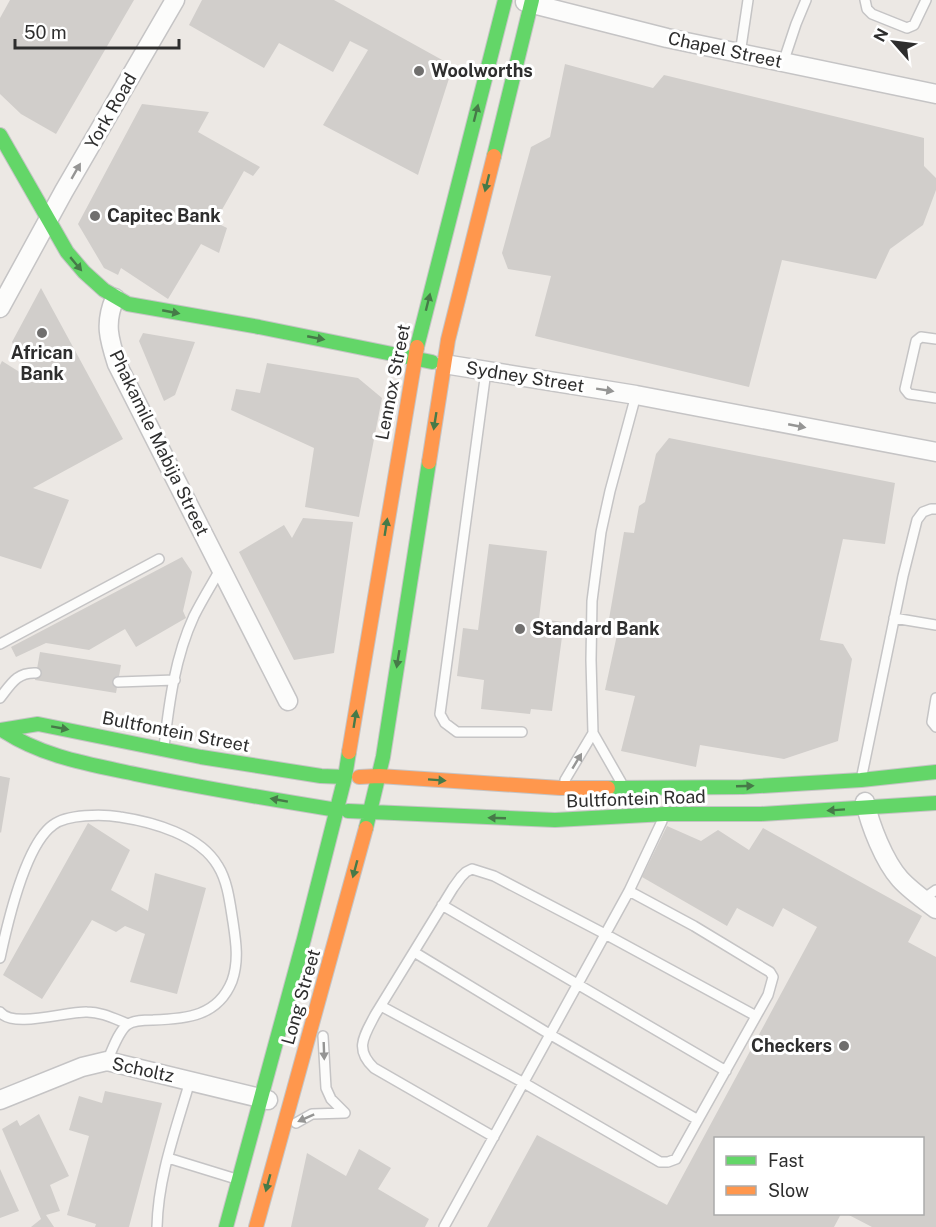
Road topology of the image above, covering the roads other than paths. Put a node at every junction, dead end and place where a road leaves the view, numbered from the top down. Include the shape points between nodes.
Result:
1 (175, 0) edge
2 (505, 0) edge
3 (748, 0) edge
4 (806, 0) edge
5 (865, 0) edge
6 (926, 0) edge
7 (526, 1) edge
8 (740, 54) junction
9 (783, 63) junction
10 (936, 94) edge
11 (0, 135) edge
12 (47, 222) junction
13 (115, 298) junction
14 (0, 308) edge
15 (936, 339) edge
16 (414, 359) junction
17 (444, 364) junction
18 (486, 371) junction
19 (636, 395) junction
20 (936, 398) edge
21 (936, 452) edge
22 (936, 509) edge
23 (159, 559) dead end
24 (221, 568) junction
25 (894, 618) junction
26 (936, 625) edge
27 (0, 644) edge
28 (36, 673) dead end
29 (175, 680) junction
30 (118, 682) dead end
31 (0, 698) edge
32 (936, 698) edge
33 (288, 701) dead end
34 (936, 727) edge
35 (1, 730) edge
36 (522, 732) dead end
37 (593, 733) junction
38 (164, 749) junction
39 (936, 772) edge
40 (379, 776) junction
41 (345, 777) junction
42 (861, 780) junction
43 (624, 786) junction
44 (560, 788) junction
45 (936, 803) edge
46 (867, 808) junction
47 (337, 810) junction
48 (370, 813) junction
49 (665, 814) junction
50 (629, 891) junction
51 (932, 899) edge
52 (442, 905) junction
53 (605, 934) junction
54 (414, 952) junction
55 (0, 958) edge
56 (577, 986) junction
57 (322, 993) junction
58 (381, 1006) junction
59 (0, 1012) edge
60 (756, 1016) junction
61 (128, 1024) junction
62 (551, 1035) junction
63 (107, 1061) junction
64 (726, 1071) junction
65 (190, 1081) junction
66 (524, 1083) junction
67 (260, 1098) junction
68 (0, 1100) edge
69 (289, 1107) junction
70 (698, 1120) junction
71 (494, 1137) junction
72 (278, 1145) junction
73 (168, 1158) junction
74 (238, 1179) junction
75 (158, 1227) edge
76 (226, 1227) edge
77 (256, 1227) edge
78 (444, 1227) edge

12 -> 1 street, York Road
16 -> 2 main road, Lennox Street
3 - 8 lane
4 - 9 lane
5 - 6 lane via 872,14 907,28 914,25
7 - 8 street, Chapel Street
7 -> 17 main road
8 - 9 street, Chapel Street
9 - 10 street, Chapel Street
11 - 12 main road
12 -> 13 main road via 76,265
12 - 14 street, York Road
13 -> 16 main road, Sydney Street via 128,304
13 - 24 street, Phakamile Mabija Street via 108,326 117,364
15 - 20 lane via 921,337 915,341 905,389 909,394
16 - 17 main road, Sydney Street
41 -> 16 main road, Lennox Street
17 - 18 street, Sydney Street
17 -> 40 main road
18 -> 19 street, Sydney Street
18 - 36 lane via 440,714 457,732
19 -> 21 street, Sydney Street
19 - 37 lane via 610,492 596,566 591,630
22 - 25 lane via 922,512 917,520
23 - 27 lane
24 - 29 lane via 194,617
24 - 33 street, Phakamile Mabija Street
25 - 26 lane
25 - 42 lane
28 - 31 lane via 26,673 14,681
29 - 30 lane
29 - 38 lane
32 - 34 lane via 932,722
35 -> 38 main road, Bultfontein Street via 38,724
47 -> 35 main road, Bultfontein Street via 165,781 58,758 19,743
37 - 43 lane
44 -> 37 lane
38 - 41 main road, Bultfontein Street
39 - 42 main road, Bultfontein Road
40 - 41 main road, Bultfontein Road
40 -> 44 main road, Bultfontein Road
40 - 48 main road, Long Street
41 - 47 main road, Long Street
43 -> 42 main road, Bultfontein Road via 743,787
42 - 46 street
43 - 44 main road, Bultfontein Road
45 - 46 main road, Bultfontein Road
46 -> 49 main road, Bultfontein Road
46 - 51 street via 891,867 901,880
47 - 48 main road, Bultfontein Road
47 - 67 main road, Long Street
49 -> 48 main road, Bultfontein Road via 555,820
48 -> 57 main road, Long Street
49 - 50 lane
50 - 53 lane
50 - 60 lane via 770,972 772,985
52 - 53 lane via 460,877 472,869 494,876
52 - 54 lane
52 - 56 lane
53 - 56 lane
53 - 60 lane
54 - 58 lane
54 - 62 lane
55 - 61 lane via 21,877 39,840 53,824 75,817 107,815 149,821 183,835 219,866 229,893 237,953 232,980 220,1003 201,1014
56 - 62 lane
56 - 64 lane
57 - 69 main road, Long Street
57 -> 72 lane via 326,1088 345,1113 302,1118 285,1132
58 - 66 lane
58 - 71 lane via 364,1036 364,1059
59 - 61 lane via 14,1019 86,1012
60 - 64 lane
61 - 63 lane
62 - 66 lane
62 - 70 lane
63 - 65 street, Scholtz
63 - 68 street, Scholtz
64 - 70 lane
65 - 67 street, Scholtz
65 - 73 lane
66 - 70 lane via 660,1162 676,1159
66 - 71 lane
67 - 69 street, Scholtz
67 - 74 main road, Long Street
69 - 72 main road, Long Street
71 - 78 lane
72 -> 77 main road, Long Street
73 - 74 lane
73 - 75 lane via 158,1203
74 - 76 main road, Long Street

